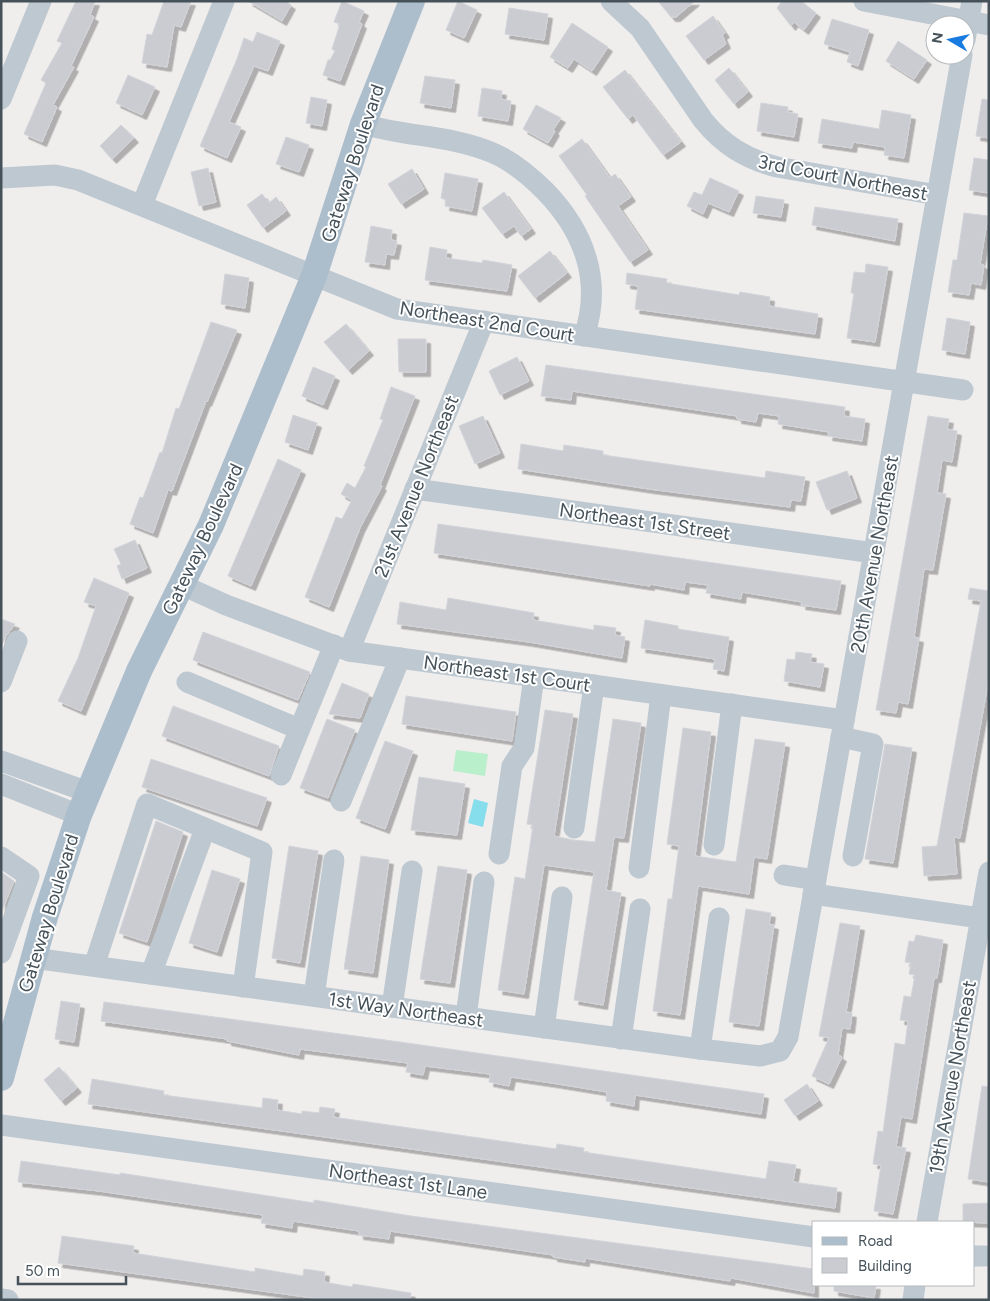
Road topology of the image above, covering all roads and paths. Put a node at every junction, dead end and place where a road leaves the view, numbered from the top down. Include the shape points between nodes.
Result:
1 (41, 1) edge
2 (224, 1) edge
3 (412, 1) edge
4 (611, 1) edge
5 (864, 1) edge
6 (937, 15) edge
7 (960, 65) edge
8 (1, 99) edge
9 (364, 124) junction
10 (1, 178) edge
11 (938, 195) junction
12 (142, 204) junction
13 (314, 276) junction
14 (484, 322) junction
15 (584, 336) junction
16 (904, 381) junction
17 (963, 390) dead end
18 (415, 489) junction
19 (874, 552) junction
20 (182, 585) junction
21 (17, 640) dead end
22 (341, 648) junction
23 (400, 658) junction
24 (534, 677) junction
25 (1, 682) edge
26 (187, 682) dead end
27 (594, 685) junction
28 (662, 694) junction
29 (732, 704) junction
30 (843, 728) junction
31 (299, 729) junction
32 (1, 761) edge
33 (281, 775) dead end
34 (1, 784) edge
35 (341, 801) dead end
36 (84, 803) junction
37 (205, 828) junction
38 (574, 828) dead end
39 (714, 845) dead end
40 (499, 854) dead end
41 (853, 856) dead end
42 (1, 857) edge
43 (334, 860) dead end
44 (639, 868) dead end
45 (412, 871) dead end
46 (989, 872) edge
47 (784, 875) dead end
48 (484, 882) dead end
49 (814, 887) junction
50 (562, 897) dead end
51 (640, 909) dead end
52 (719, 918) dead end
53 (980, 918) junction
54 (1, 953) edge
55 (32, 958) junction
56 (94, 966) junction
57 (151, 974) junction
58 (242, 986) junction
59 (314, 996) junction
60 (392, 1007) junction
61 (466, 1017) junction
62 (544, 1028) junction
63 (621, 1039) junction
64 (700, 1050) junction
65 (780, 1051) joint
66 (1, 1078) edge
67 (1, 1125) edge
68 (927, 1221) edge
69 (812, 1237) edge
70 (975, 1256) edge
71 (989, 1256) edge
72 (916, 1286) edge
73 (1, 1299) edge
74 (8, 1300) edge
75 (913, 1300) edge

1 - 8 street
2 - 12 street
3 - 9 main road, Gateway Boulevard
4 - 11 street, 3rd Court Northeast via 640,28 714,133 743,155 777,167
5 - 6 street
7 - 11 street, 20th Avenue Northeast
9 - 13 main road, Gateway Boulevard
9 - 15 street via 463,143 493,153 535,182 569,220 582,242 588,261 592,300
10 - 12 street, Northeast 2nd Court via 67,177
11 - 16 street, 20th Avenue Northeast
12 - 13 street, Northeast 2nd Court
13 - 14 street, Northeast 2nd Court via 397,309
13 - 20 main road, Gateway Boulevard via 211,525
14 - 15 street, Northeast 2nd Court
14 - 18 street, 21st Avenue Northeast
15 - 16 street, Northeast 2nd Court
16 - 17 street, Northeast 2nd Court
16 - 19 street, 20th Avenue Northeast
18 - 19 street, Northeast 1st Street
18 - 22 street, 21st Avenue Northeast
19 - 30 street, 20th Avenue Northeast
20 - 22 street, Northeast 1st Court via 253,616
20 - 36 main road, Gateway Boulevard via 136,679
21 - 25 street
22 - 23 street, Northeast 1st Court
22 - 31 street, 21st Avenue Northeast
23 - 24 street, Northeast 1st Court
23 - 35 street
24 - 27 street, Northeast 1st Court
24 - 40 street via 524,748 512,766
26 - 31 street
27 - 28 street, Northeast 1st Court
27 - 38 street
28 - 29 street, Northeast 1st Court
28 - 44 street
29 - 30 street, Northeast 1st Court
29 - 39 street
30 - 41 street, Northeast 1st Court via 873,744
30 - 49 street, 20th Avenue Northeast
31 - 33 street, 21st Avenue Northeast
32 - 36 street
34 - 36 street
36 - 55 main road, Gateway Boulevard
37 - 56 street via 147,804
37 - 57 street
37 - 58 street via 262,852
42 - 54 street via 29,876
43 - 59 street
45 - 60 street
46 - 53 street, 19th Avenue Northeast
47 - 49 street
48 - 61 street
49 - 53 street
49 - 65 street, 20th Avenue Northeast via 788,1037
50 - 62 street
51 - 63 street
52 - 64 street
53 - 68 street, 19th Avenue Northeast
55 - 56 street, 1st Way Northeast
55 - 66 main road, Gateway Boulevard
56 - 57 street, 1st Way Northeast
57 - 58 street, 1st Way Northeast
58 - 59 street, 1st Way Northeast
59 - 60 street, 1st Way Northeast
60 - 61 street, 1st Way Northeast
61 - 62 street, 1st Way Northeast
62 - 63 street, 1st Way Northeast
63 - 64 street, 1st Way Northeast
64 - 65 street, 1st Way Northeast via 760,1056
67 - 69 street, Northeast 1st Lane
70 - 71 street
72 - 75 street
73 - 74 street

